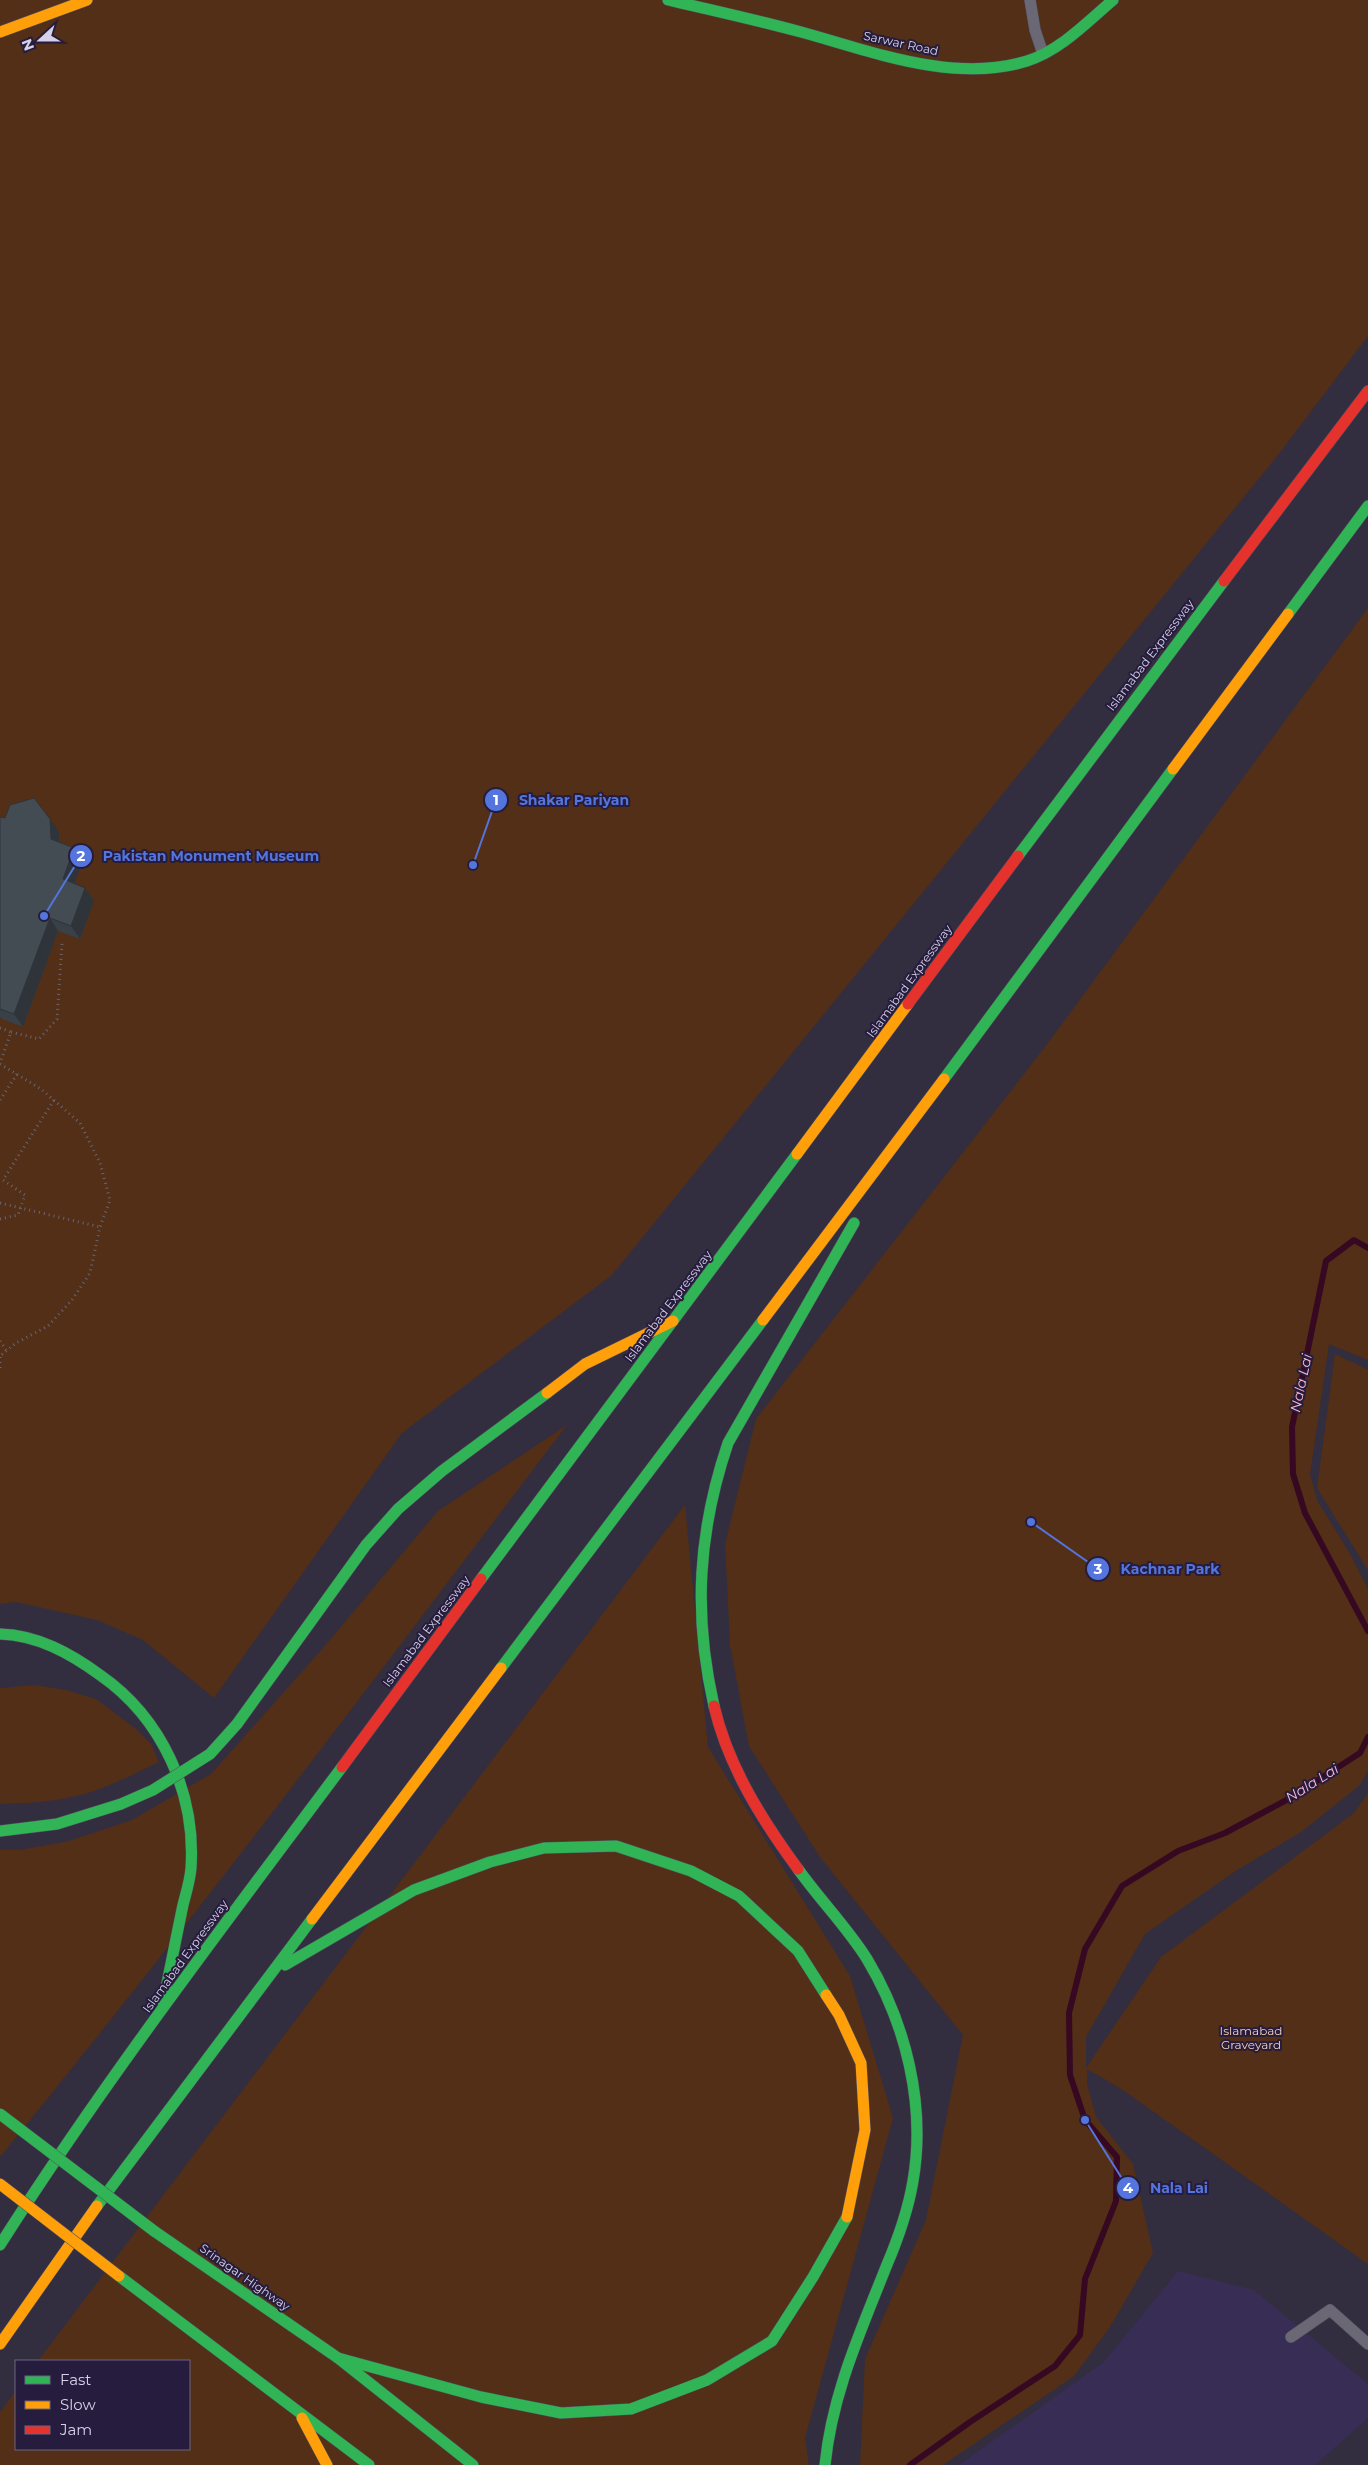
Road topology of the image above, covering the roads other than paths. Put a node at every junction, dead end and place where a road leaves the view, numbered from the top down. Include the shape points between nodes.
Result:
1 (87, 0) edge
2 (668, 0) edge
3 (1030, 0) edge
4 (1113, 0) edge
5 (708, 5) edge
6 (0, 32) edge
7 (1043, 55) junction
8 (1368, 391) edge
9 (1368, 506) edge
10 (912, 1122) junction
11 (676, 1319) junction
12 (0, 1634) edge
13 (0, 1831) edge
14 (273, 1972) junction
15 (162, 2011) junction
16 (0, 2114) edge
17 (0, 2184) edge
18 (0, 2245) edge
19 (1291, 2337) dead end
20 (0, 2344) edge
21 (1368, 2344) edge
22 (338, 2358) junction
23 (297, 2408) junction
24 (327, 2465) edge
25 (369, 2465) edge
26 (472, 2465) edge
27 (825, 2465) edge

1 - 6 main road
2 - 5 main road, Sarwar Road
3 - 7 lane
4 - 7 main road, Sarwar Road
5 - 7 main road, Sarwar Road via 934,66 993,67 1025,62
8 - 11 main road, Islamabad Expressway via 1130,705
9 - 10 main road
10 - 14 main road
10 - 27 main road via 728,1443 705,1524 702,1566 705,1670 725,1742 779,1841 804,1878 840,1920 884,1987 908,2058 914,2095 916,2155 913,2184 901,2228 836,2400 827,2438
11 - 13 main road, bridge via 584,1364 442,1471 398,1509 366,1545 237,1724 210,1754 153,1790 120,1804 57,1824
11 - 15 main road, Islamabad Expressway
12 - 15 main road via 16,1634 58,1648 111,1680 139,1707 164,1742 187,1804 191,1866
14 - 20 main road via 116,2180
14 - 22 main road via 414,1890 490,1862 544,1848 616,1846 691,1871 739,1896 798,1951 839,2015 860,2063 864,2130 848,2216 772,2341 707,2380 631,2409 561,2413 481,2397
15 - 18 main road, Islamabad Expressway via 54,2160
16 - 22 main road, Srinagar Highway, bridge via 154,2231
17 - 23 main road, bridge
19 - 21 lane via 1330,2310
22 - 26 main road, Srinagar Highway
23 - 24 main road
23 - 25 main road

